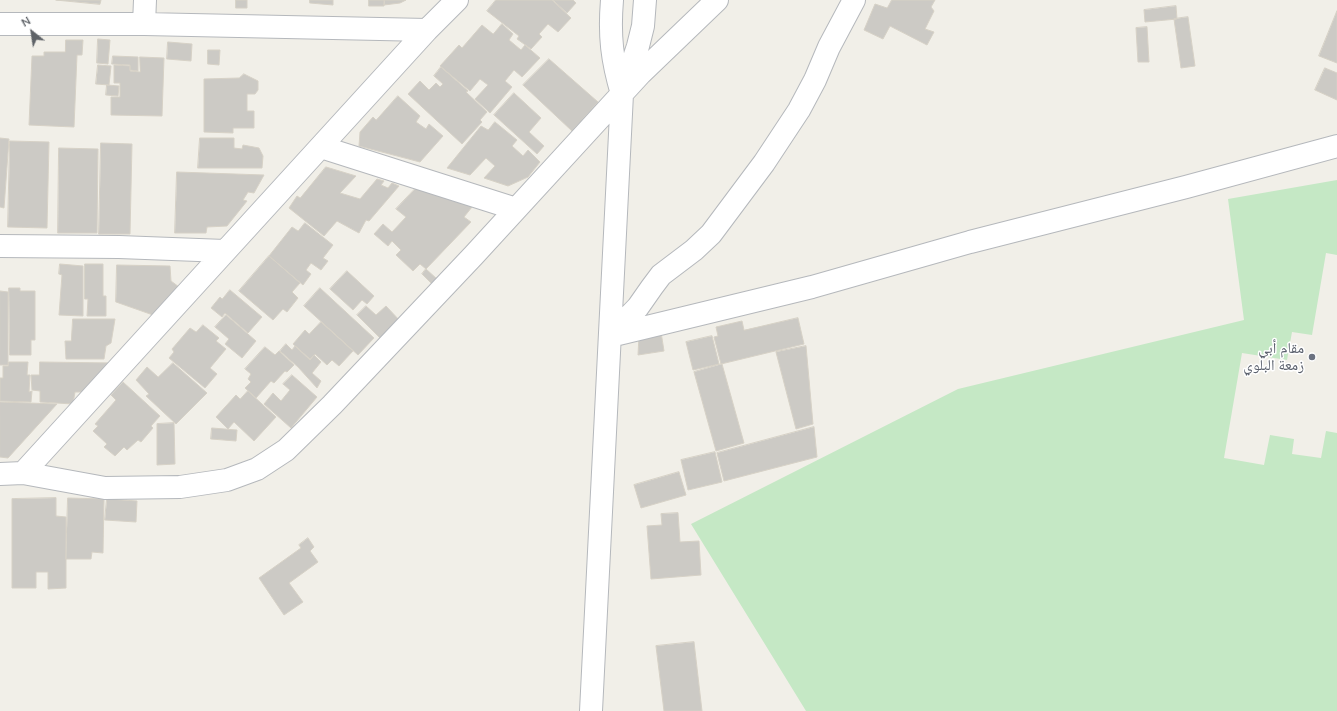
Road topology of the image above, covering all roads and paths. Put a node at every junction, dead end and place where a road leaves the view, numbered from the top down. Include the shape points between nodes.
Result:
1 (144, 0) edge
2 (457, 0) edge
3 (612, 0) edge
4 (645, 0) edge
5 (717, 0) edge
6 (854, 0) edge
7 (0, 24) edge
8 (144, 24) junction
9 (427, 30) junction
10 (622, 94) junction
11 (1337, 146) edge
12 (321, 147) junction
13 (516, 210) junction
14 (0, 246) edge
15 (225, 252) junction
16 (610, 336) junction
17 (23, 473) junction
18 (0, 474) edge
19 (591, 711) edge

1 - 8 street
2 - 9 street
3 - 10 street via 611,46
4 - 10 street via 643,26
5 - 10 street
6 - 16 street via 799,110 764,163 711,234 661,275 638,307
7 - 8 street
8 - 9 street
9 - 12 street
10 - 13 street
10 - 16 street
11 - 16 street via 970,242 812,287
12 - 13 street
12 - 15 street
13 - 17 street via 332,405 286,450 257,469 227,480 180,488 105,488
14 - 15 street via 119,247
15 - 17 street
16 - 19 street
17 - 18 street

